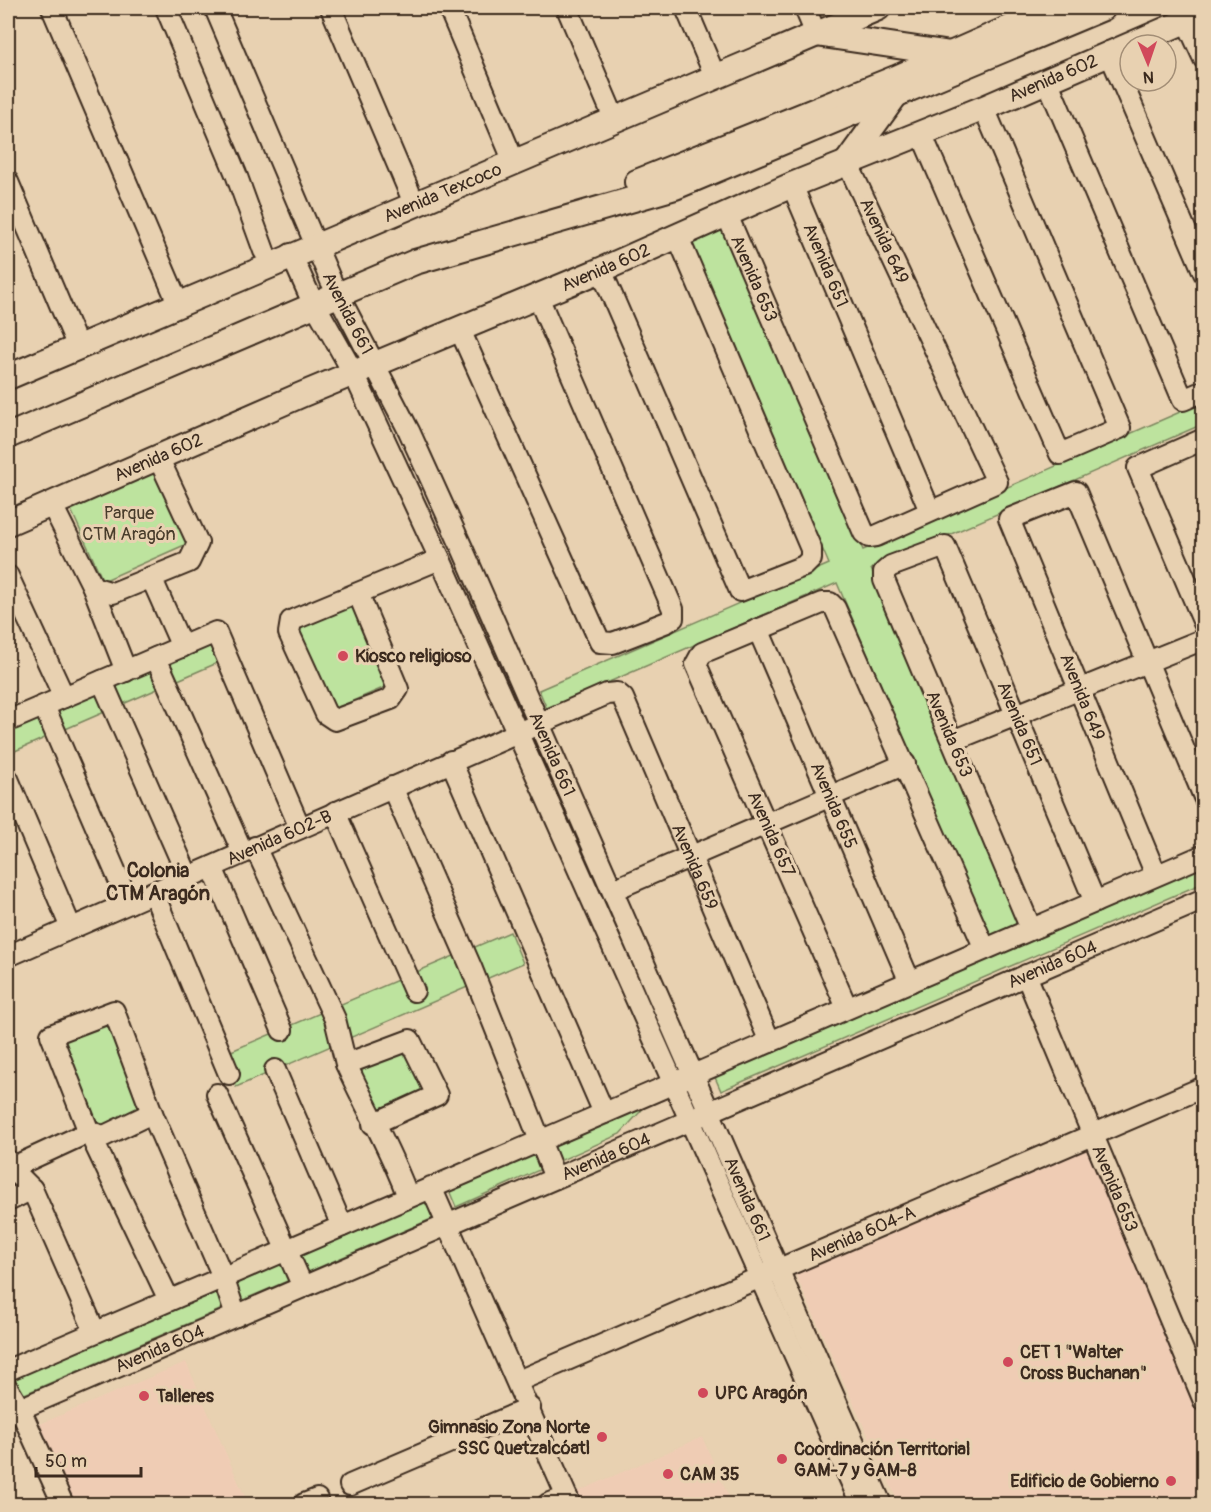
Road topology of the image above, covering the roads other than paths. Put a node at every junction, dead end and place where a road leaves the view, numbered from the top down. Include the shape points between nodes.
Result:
1 (52, 8) edge
2 (166, 8) edge
3 (214, 8) edge
4 (331, 8) edge
5 (449, 8) edge
6 (567, 8) edge
7 (686, 8) edge
8 (805, 8) edge
9 (878, 8) edge
10 (1055, 8) edge
11 (1103, 8) edge
12 (1195, 16) edge
13 (816, 34) junction
14 (1109, 52) junction
15 (951, 54) junction
16 (1203, 59) edge
17 (715, 76) junction
18 (1047, 80) junction
19 (895, 96) junction
20 (984, 108) junction
21 (614, 118) junction
22 (921, 133) junction
23 (514, 162) junction
24 (847, 162) junction
25 (8, 182) edge
26 (792, 185) junction
27 (414, 203) junction
28 (728, 215) junction
29 (678, 237) junction
30 (316, 244) junction
31 (264, 251) dead end
32 (291, 254) junction
33 (601, 270) junction
34 (1203, 273) edge
35 (335, 288) junction
36 (538, 297) junction
37 (312, 299) junction
38 (178, 303) junction
39 (460, 330) junction
40 (78, 347) junction
41 (376, 366) junction
42 (354, 374) junction
43 (8, 377) edge
44 (1203, 391) edge
45 (8, 421) edge
46 (8, 436) edge
47 (1202, 443) edge
48 (158, 457) junction
49 (52, 505) junction
50 (930, 511) junction
51 (8, 523) edge
52 (945, 546) joint
53 (440, 559) junction
54 (8, 576) edge
55 (151, 578) junction
56 (93, 587) junction
57 (358, 593) junction
58 (1203, 623) edge
59 (758, 629) junction
60 (1203, 639) edge
61 (182, 647) junction
62 (156, 658) junction
63 (1146, 663) junction
64 (126, 671) junction
65 (102, 681) junction
66 (1078, 690) junction
67 (617, 693) joint
68 (64, 697) junction
69 (44, 706) junction
70 (1016, 715) junction
71 (8, 721) edge
72 (540, 725) junction
73 (517, 735) junction
74 (952, 741) junction
75 (451, 762) junction
76 (905, 764) junction
77 (8, 779) edge
78 (392, 787) junction
79 (831, 795) junction
80 (1203, 797) edge
81 (335, 812) junction
82 (767, 823) junction
83 (300, 828) junction
84 (249, 850) junction
85 (1203, 855) edge
86 (690, 856) junction
87 (212, 867) junction
88 (1156, 875) junction
89 (188, 877) junction
90 (613, 890) junction
91 (153, 892) junction
92 (1203, 899) edge
93 (1095, 902) junction
94 (129, 903) junction
95 (71, 928) junction
96 (1031, 929) junction
97 (985, 949) junction
98 (8, 955) edge
99 (1026, 975) junction
100 (910, 982) junction
101 (414, 992) dead end
102 (847, 1008) junction
103 (282, 1030) dead end
104 (770, 1042) junction
105 (346, 1064) junction
106 (275, 1070) dead end
107 (229, 1074) dead end
108 (694, 1074) junction
109 (672, 1084) junction
110 (1203, 1087) edge
111 (217, 1094) dead end
112 (710, 1112) junction
113 (152, 1113) junction
114 (604, 1113) junction
115 (689, 1121) junction
116 (373, 1124) junction
117 (89, 1132) junction
118 (1093, 1135) junction
119 (539, 1141) junction
120 (9, 1164) edge
121 (555, 1178) junction
122 (431, 1187) junction
123 (32, 1190) junction
124 (408, 1197) junction
125 (8, 1201) edge
126 (448, 1224) junction
127 (342, 1226) junction
128 (286, 1250) junction
129 (769, 1272) junction
130 (224, 1277) junction
131 (303, 1287) junction
132 (169, 1300) junction
133 (236, 1316) junction
134 (794, 1330) junction
135 (95, 1332) junction
136 (8, 1370) edge
137 (518, 1381) junction
138 (8, 1389) edge
139 (1203, 1401) edge
140 (530, 1408) junction
141 (14, 1412) edge
142 (350, 1485) dead end
143 (569, 1501) edge
144 (63, 1504) edge
145 (548, 1504) edge
146 (861, 1504) edge
147 (881, 1504) edge

1 - 38 street
2 - 31 street
3 - 30 street, Avenida 661
4 - 27 street
5 - 23 street
6 - 21 street
7 - 17 street
8 - 13 street
9 - 13 main road, Avenida Texcoco
10 - 15 main road
11 - 19 main road
12 - 14 main road, Avenida 602
12 - 16 street
13 - 15 main road
13 - 17 main road, Avenida Texcoco
14 - 18 main road, Avenida 602
14 - 34 street
15 - 35 main road via 675,169 405,251
17 - 21 main road, Avenida Texcoco
18 - 20 main road, Avenida 602
18 - 44 street via 1183,400
19 - 24 main road
19 - 35 main road via 675,187
20 - 22 main road, Avenida 602
20 - 22 street via 1120,428 1059,454
21 - 23 main road, Avenida Texcoco
22 - 24 main road, Avenida 602
23 - 27 main road, Avenida Texcoco
24 - 26 main road, Avenida 602
24 - 50 street, Avenida 649 via 997,482
25 - 40 street
26 - 28 main road, Avenida 602
26 - 50 street, Avenida 651
27 - 30 main road, Avenida Texcoco
28 - 29 main road, Avenida 602
28 - 50 street, Avenida 653 via 864,533 869,537
29 - 33 main road, Avenida 602
29 - 33 street via 811,549 811,559 804,566 740,591
30 - 32 main road, Avenida Texcoco
30 - 35 street, Avenida 661
32 - 37 street, Avenida 661
32 - 38 main road, Avenida Texcoco
33 - 36 main road, Avenida 602
35 - 37 main road
35 - 41 street, Avenida 661
36 - 39 main road, Avenida 602
36 - 39 street via 673,609 673,618 613,644 604,644 598,638
37 - 42 street, Avenida 661
37 - 45 main road
37 - 46 main road
38 - 40 main road, Avenida Texcoco
39 - 41 main road, Avenida 602
40 - 43 main road, Avenida Texcoco
41 - 42 main road, Avenida 602
41 - 72 street, Avenida 661
42 - 48 main road, Avenida 602
42 - 53 street, Avenida 661
47 - 58 street via 1138,468
48 - 49 main road, Avenida 602
48 - 55 street via 198,543 189,562
49 - 51 main road, Avenida 602
49 - 56 street
52 - 70 street, Avenida 651
52 - 74 street, Avenida 653 via 891,566 884,572 884,580
53 - 57 street
53 - 73 street, Avenida 661
54 - 68 street
55 - 56 street via 113,593
55 - 61 street
56 - 64 street
57 - 57 street via 398,689 391,699 335,720 326,714 288,628 295,619
59 - 76 street via 830,603
59 - 79 street, Avenida 655
59 - 82 street, Avenida 657 via 702,653 697,667
60 - 63 street
61 - 62 street
61 - 83 street via 216,632
62 - 64 street
62 - 84 street
63 - 66 street
63 - 66 street, Avenida 649 via 1076,492 1009,519
63 - 80 street
64 - 65 street
65 - 68 street
65 - 89 street
66 - 70 street
66 - 88 street, Avenida 649
67 - 72 street, Avenida 602-B
67 - 86 street, Avenida 659
68 - 69 street
69 - 71 street
69 - 94 street
70 - 74 street
70 - 93 street, Avenida 651
72 - 73 street, Avenida 602-B
72 - 90 street, Avenida 661
73 - 75 street, Avenida 602-B
73 - 109 street, Avenida 661
74 - 96 street, Avenida 653
75 - 78 street, Avenida 602-B
75 - 114 street
76 - 79 street
76 - 97 street
77 - 95 street
78 - 81 street, Avenida 602-B
78 - 119 street via 471,967
79 - 82 street
79 - 100 street, Avenida 655
81 - 83 street, Avenida 602-B
81 - 101 street
82 - 86 street
82 - 102 street, Avenida 657
83 - 84 street, Avenida 602-B
84 - 87 street, Avenida 602-B
84 - 105 street via 335,1019
85 - 88 street
86 - 90 street
86 - 104 street, Avenida 659
87 - 89 street, Avenida 602-B
87 - 103 street
88 - 93 street
89 - 91 street, Avenida 602-B
90 - 108 street, Avenida 661
91 - 94 street, Avenida 602-B
91 - 107 street
92 - 99 street, Avenida 604
93 - 96 street
94 - 95 street, Avenida 602-B
95 - 98 street, Avenida 602-B
96 - 97 street
97 - 100 street
99 - 112 street, Avenida 604
99 - 118 street, Avenida 653
100 - 102 street
102 - 104 street
104 - 108 street
105 - 116 street
105 - 116 street via 411,1040 437,1095
106 - 127 street
108 - 109 street
108 - 112 street, Avenida 661
109 - 114 street
109 - 115 street, Avenida 661
110 - 118 street, Avenida 604-A
111 - 128 street
112 - 115 street, Avenida 604
112 - 129 street, Avenida 661
113 - 117 street via 104,1136
113 - 117 street via 114,1011 51,1035
113 - 130 street
114 - 119 street
115 - 121 street, Avenida 604
115 - 129 street, Avenida 661
116 - 124 street
117 - 120 street
117 - 132 street
118 - 129 street, Avenida 604-A
118 - 139 street, Avenida 653
119 - 121 street
119 - 122 street
120 - 123 street
121 - 126 street, Avenida 604
122 - 124 street
122 - 126 street
123 - 125 street
123 - 135 street
124 - 127 street
126 - 131 street, Avenida 604
126 - 137 street
127 - 128 street
128 - 130 street
128 - 131 street
129 - 134 street, Avenida 661
129 - 137 street, Avenida 604-A
130 - 132 street
130 - 133 street
131 - 133 street, Avenida 604
132 - 135 street
133 - 141 street, Avenida 604
134 - 146 street, Avenida 661
134 - 147 street, Avenida 661
135 - 136 street
137 - 140 street
138 - 141 street
140 - 142 street
140 - 143 street
141 - 144 street
143 - 145 street

